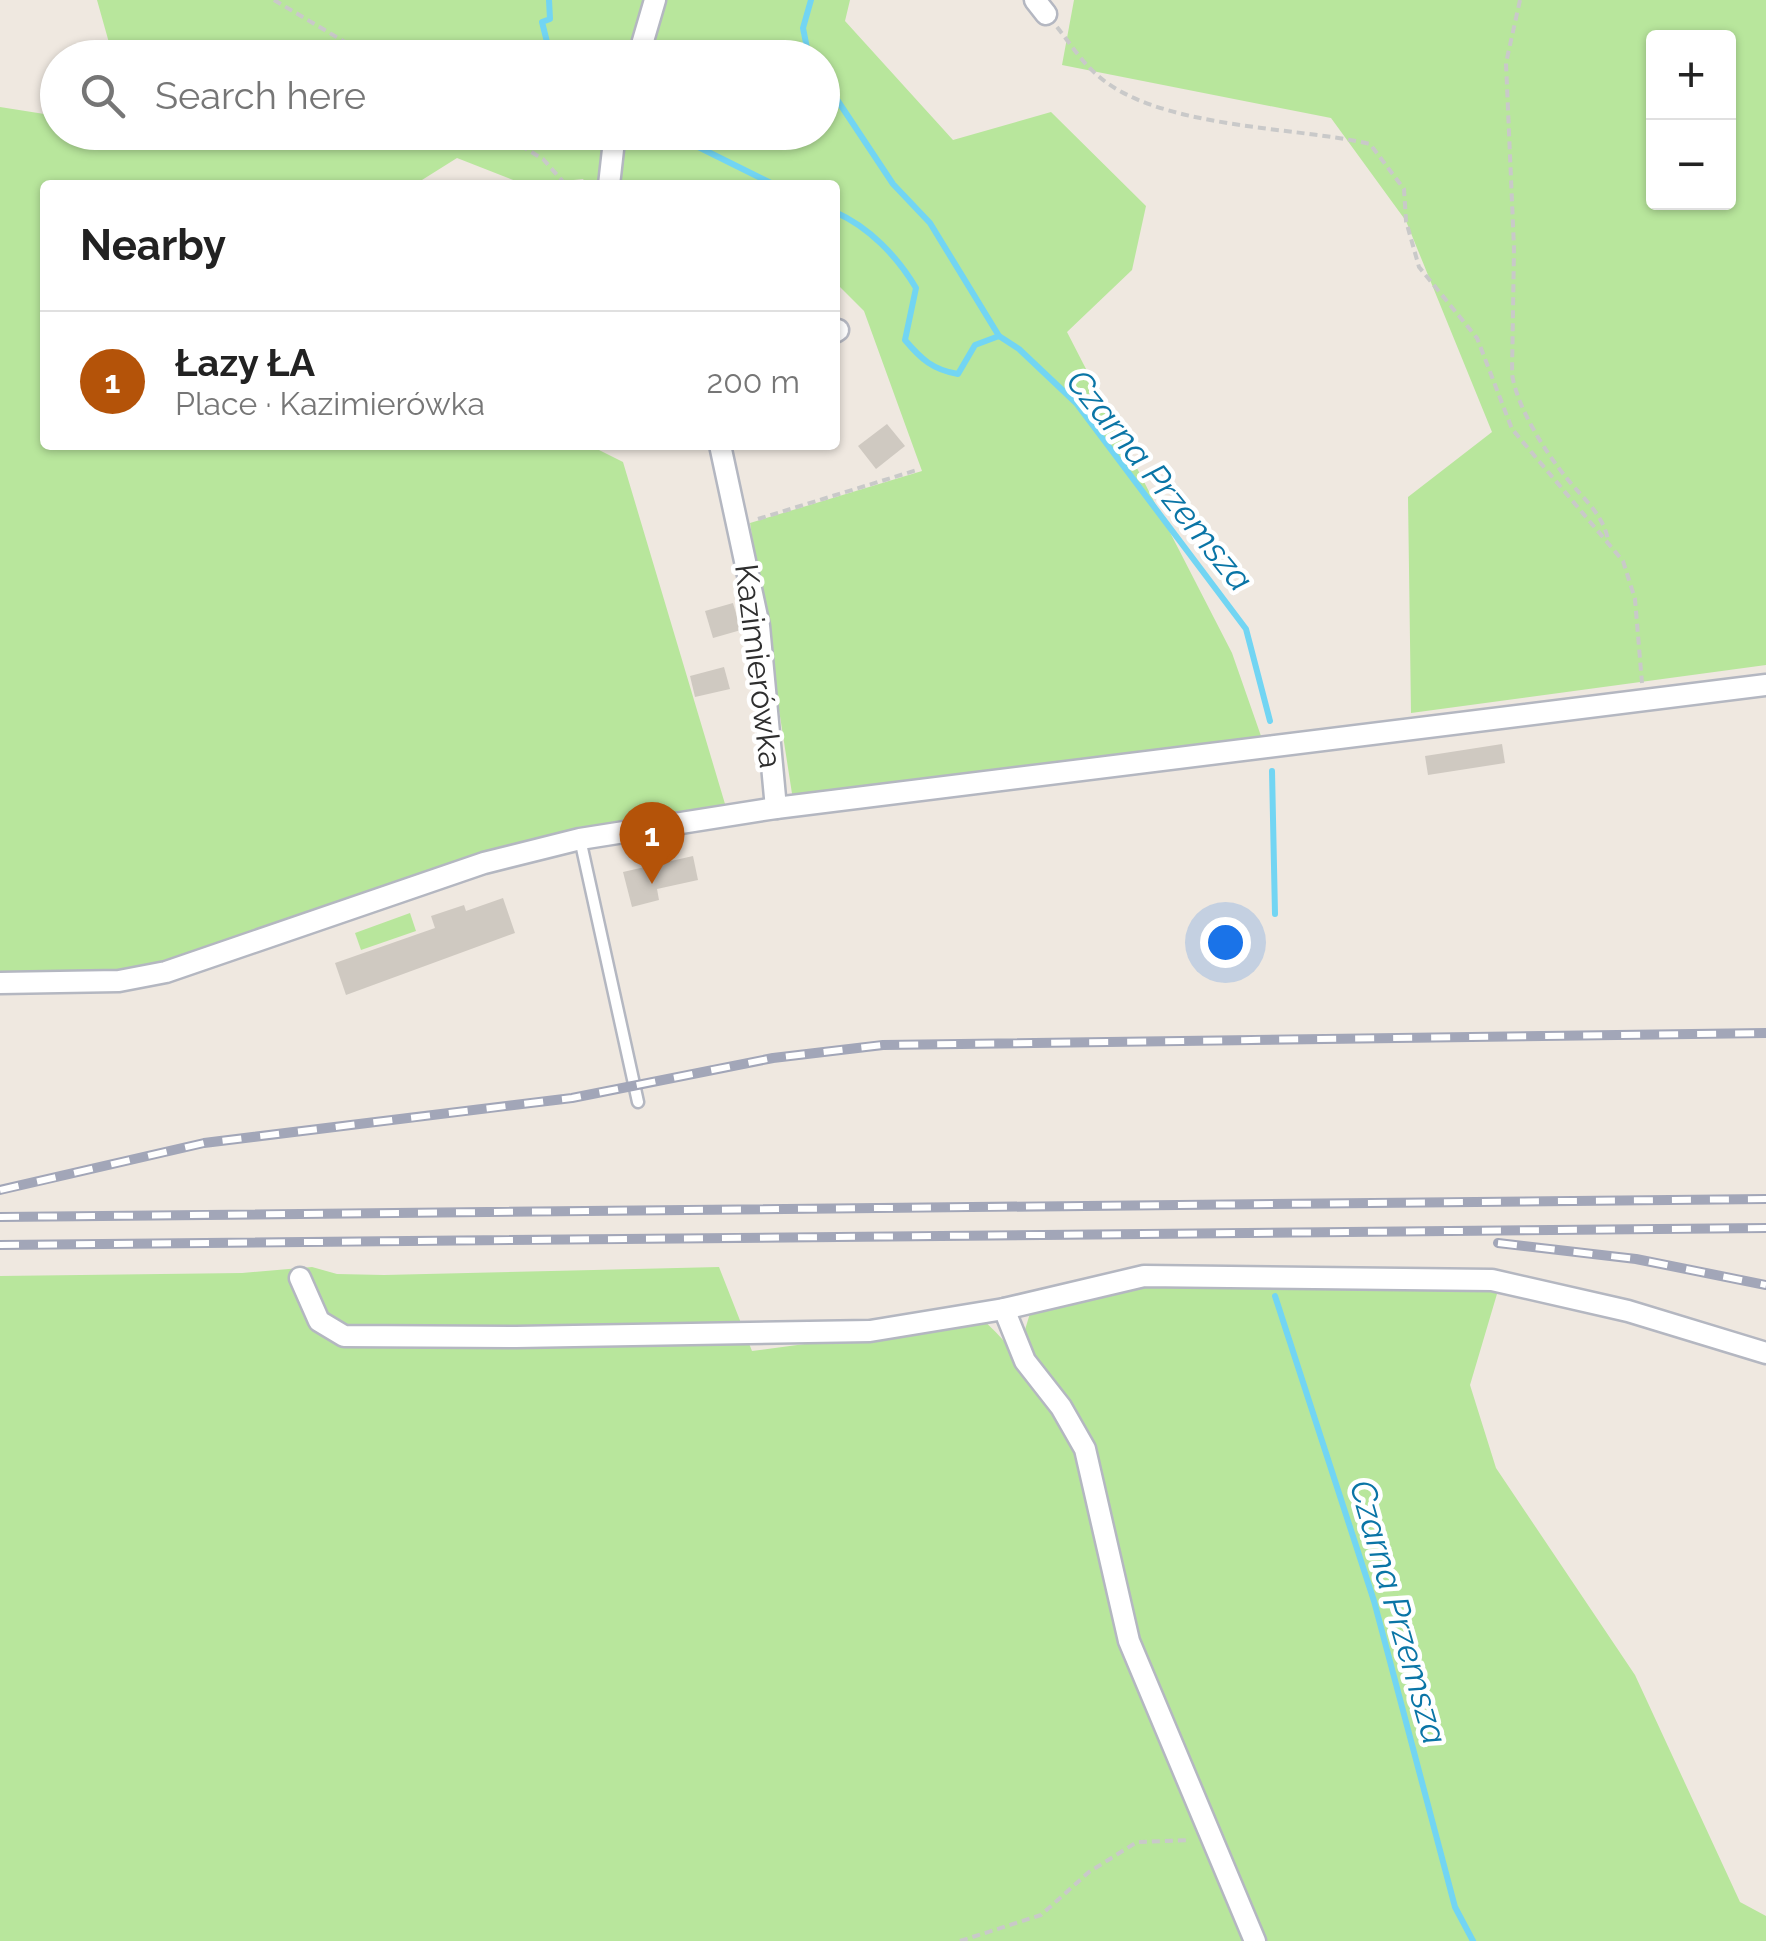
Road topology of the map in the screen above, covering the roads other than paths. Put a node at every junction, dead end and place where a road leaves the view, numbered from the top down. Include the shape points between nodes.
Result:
1 (655, 0) edge
2 (643, 40) edge
3 (613, 150) edge
4 (610, 180) edge
5 (721, 450) edge
6 (1766, 684) edge
7 (776, 808) junction
8 (580, 839) junction
9 (0, 983) edge
10 (638, 1102) dead end
11 (300, 1278) dead end
12 (1004, 1309) junction
13 (1766, 1353) edge
14 (1255, 1941) edge

1 - 2 street
3 - 4 street
5 - 7 street, Kazimierówka via 759,626
6 - 7 street
7 - 8 street
8 - 9 street via 484,862 166,972 119,981
8 - 10 lane
11 - 12 street via 319,1321 344,1336 870,1331
12 - 13 street via 1144,1276 1492,1280 1628,1311
12 - 14 street via 1026,1361 1085,1449 1129,1641

